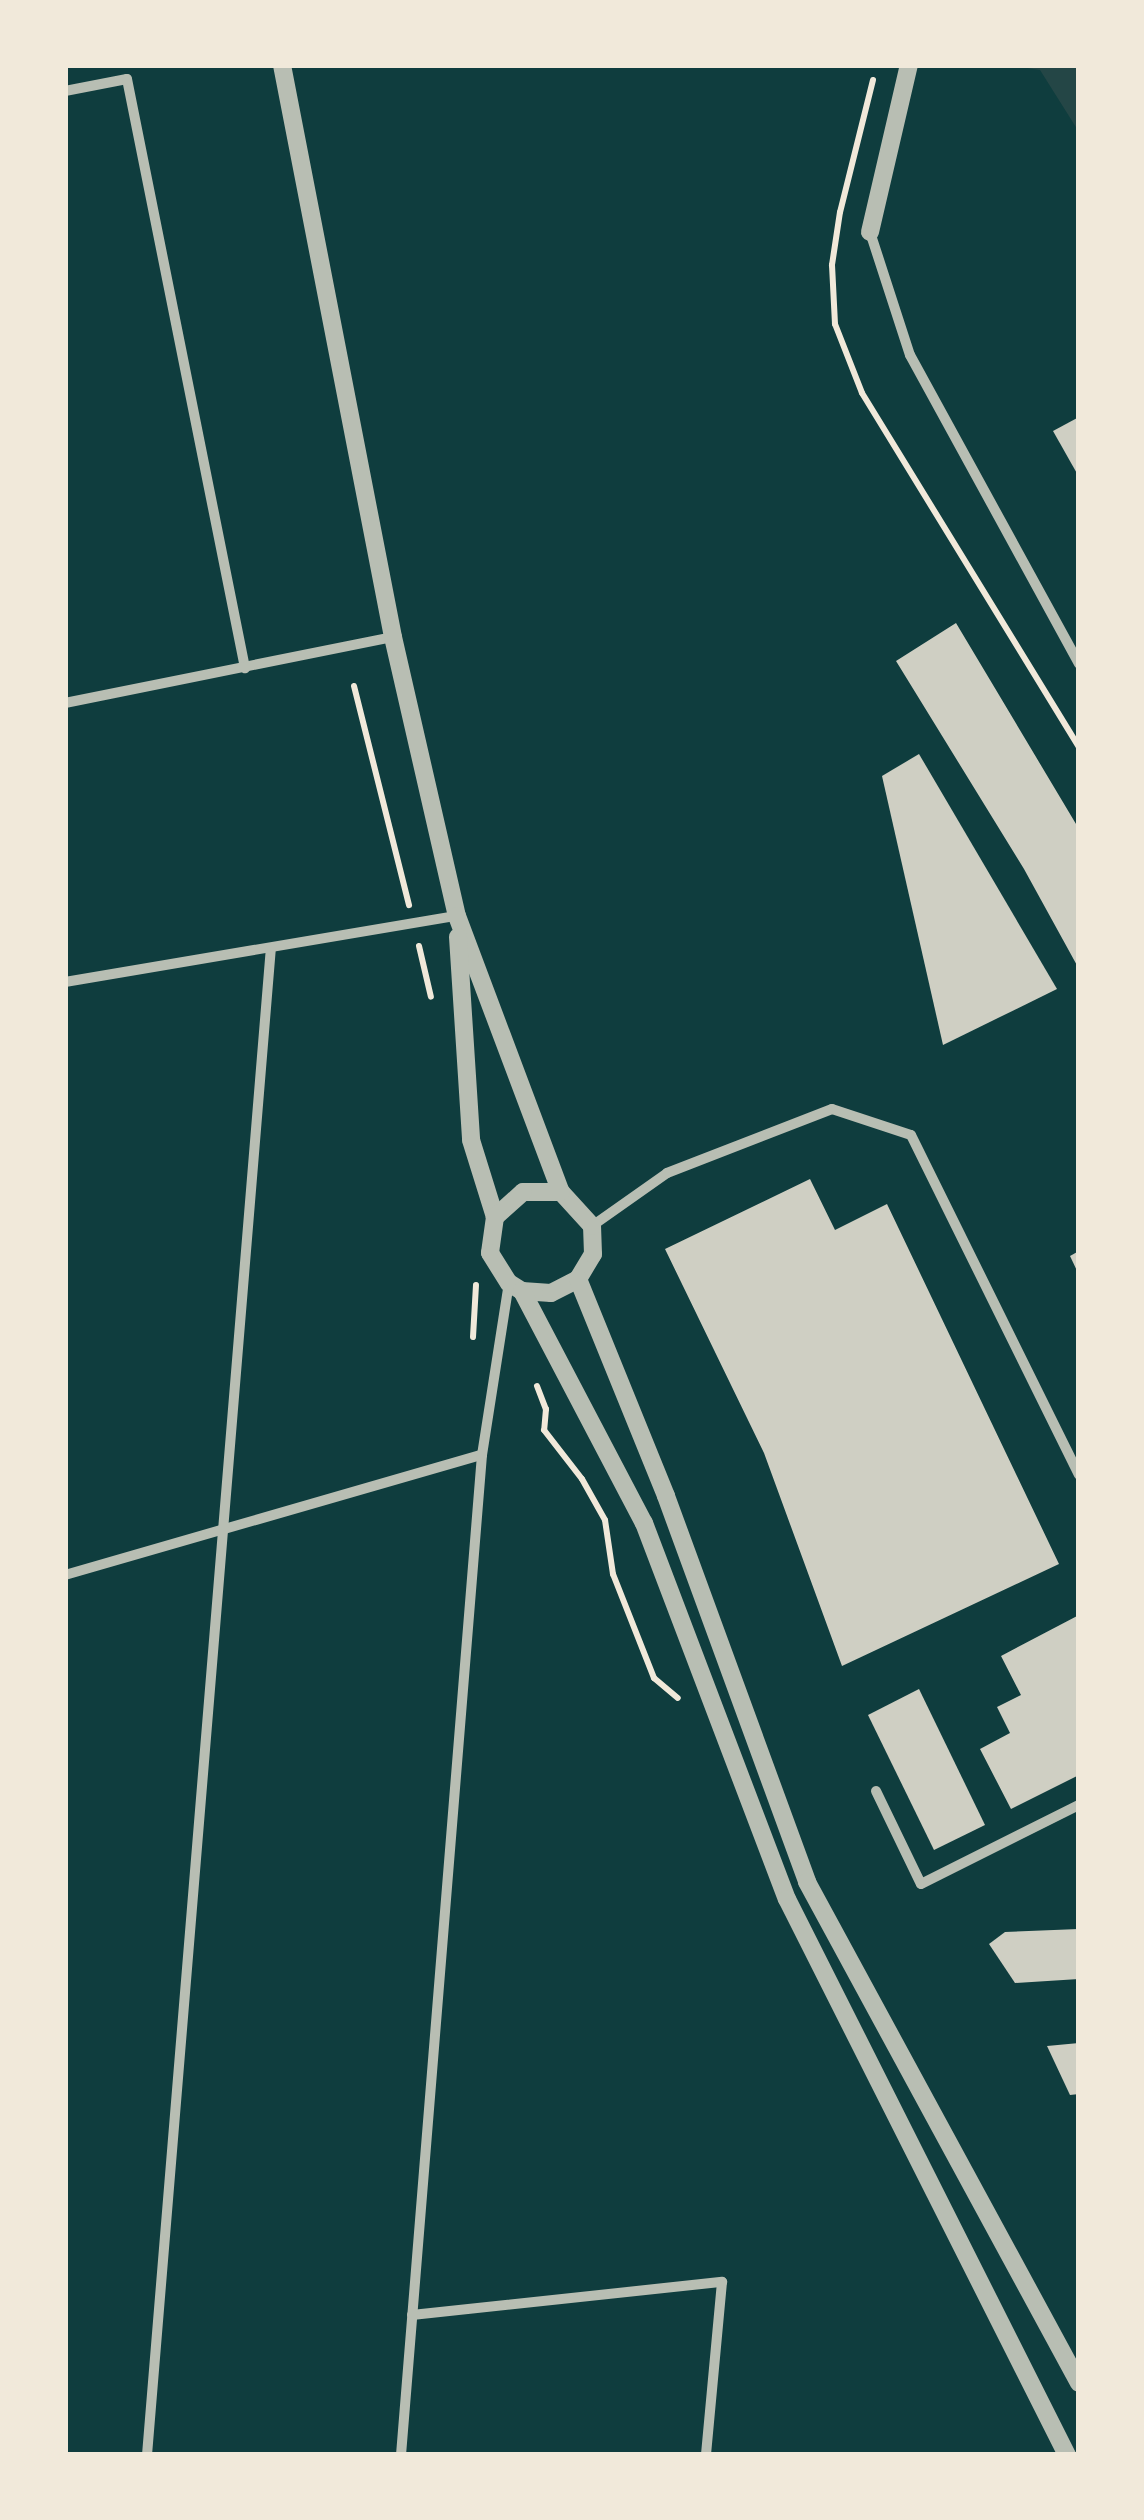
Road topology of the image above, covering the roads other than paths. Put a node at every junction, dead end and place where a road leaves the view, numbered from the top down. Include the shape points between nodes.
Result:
1 (282, 65) edge
2 (909, 65) edge
3 (65, 91) edge
4 (870, 232) joint
5 (393, 637) junction
6 (1079, 664) edge
7 (245, 668) junction
8 (65, 703) edge
9 (457, 916) junction
10 (271, 948) junction
11 (65, 982) edge
12 (561, 1192) junction
13 (495, 1217) junction
14 (592, 1226) junction
15 (578, 1279) junction
16 (516, 1287) junction
17 (482, 1454) junction
18 (1079, 1475) edge
19 (226, 1529) junction
20 (65, 1575) edge
21 (876, 1792) dead end
22 (1079, 1804) edge
23 (412, 2316) junction
24 (1079, 2383) edge
25 (148, 2455) edge
26 (401, 2455) edge
27 (706, 2455) edge
28 (1066, 2455) edge

1 - 5 street
2 - 4 street
3 - 7 street via 127,79
4 - 6 street via 910,355
5 - 7 street
5 - 9 street
7 - 8 street
9 - 10 street
9 - 12 street
9 - 13 street via 470,1140
10 - 11 street
10 - 19 street
12 - 13 street via 523,1192
12 - 14 street
13 - 16 street via 490,1253
14 - 15 street via 593,1254
14 - 18 street via 668,1173 832,1109 911,1135
15 - 16 street via 551,1293
15 - 24 street via 666,1496 806,1882
16 - 17 street
16 - 28 street via 644,1523 787,1899
17 - 19 street
17 - 23 street
19 - 20 street
19 - 25 street
21 - 22 street via 921,1884
23 - 26 street
23 - 27 street via 722,2282

